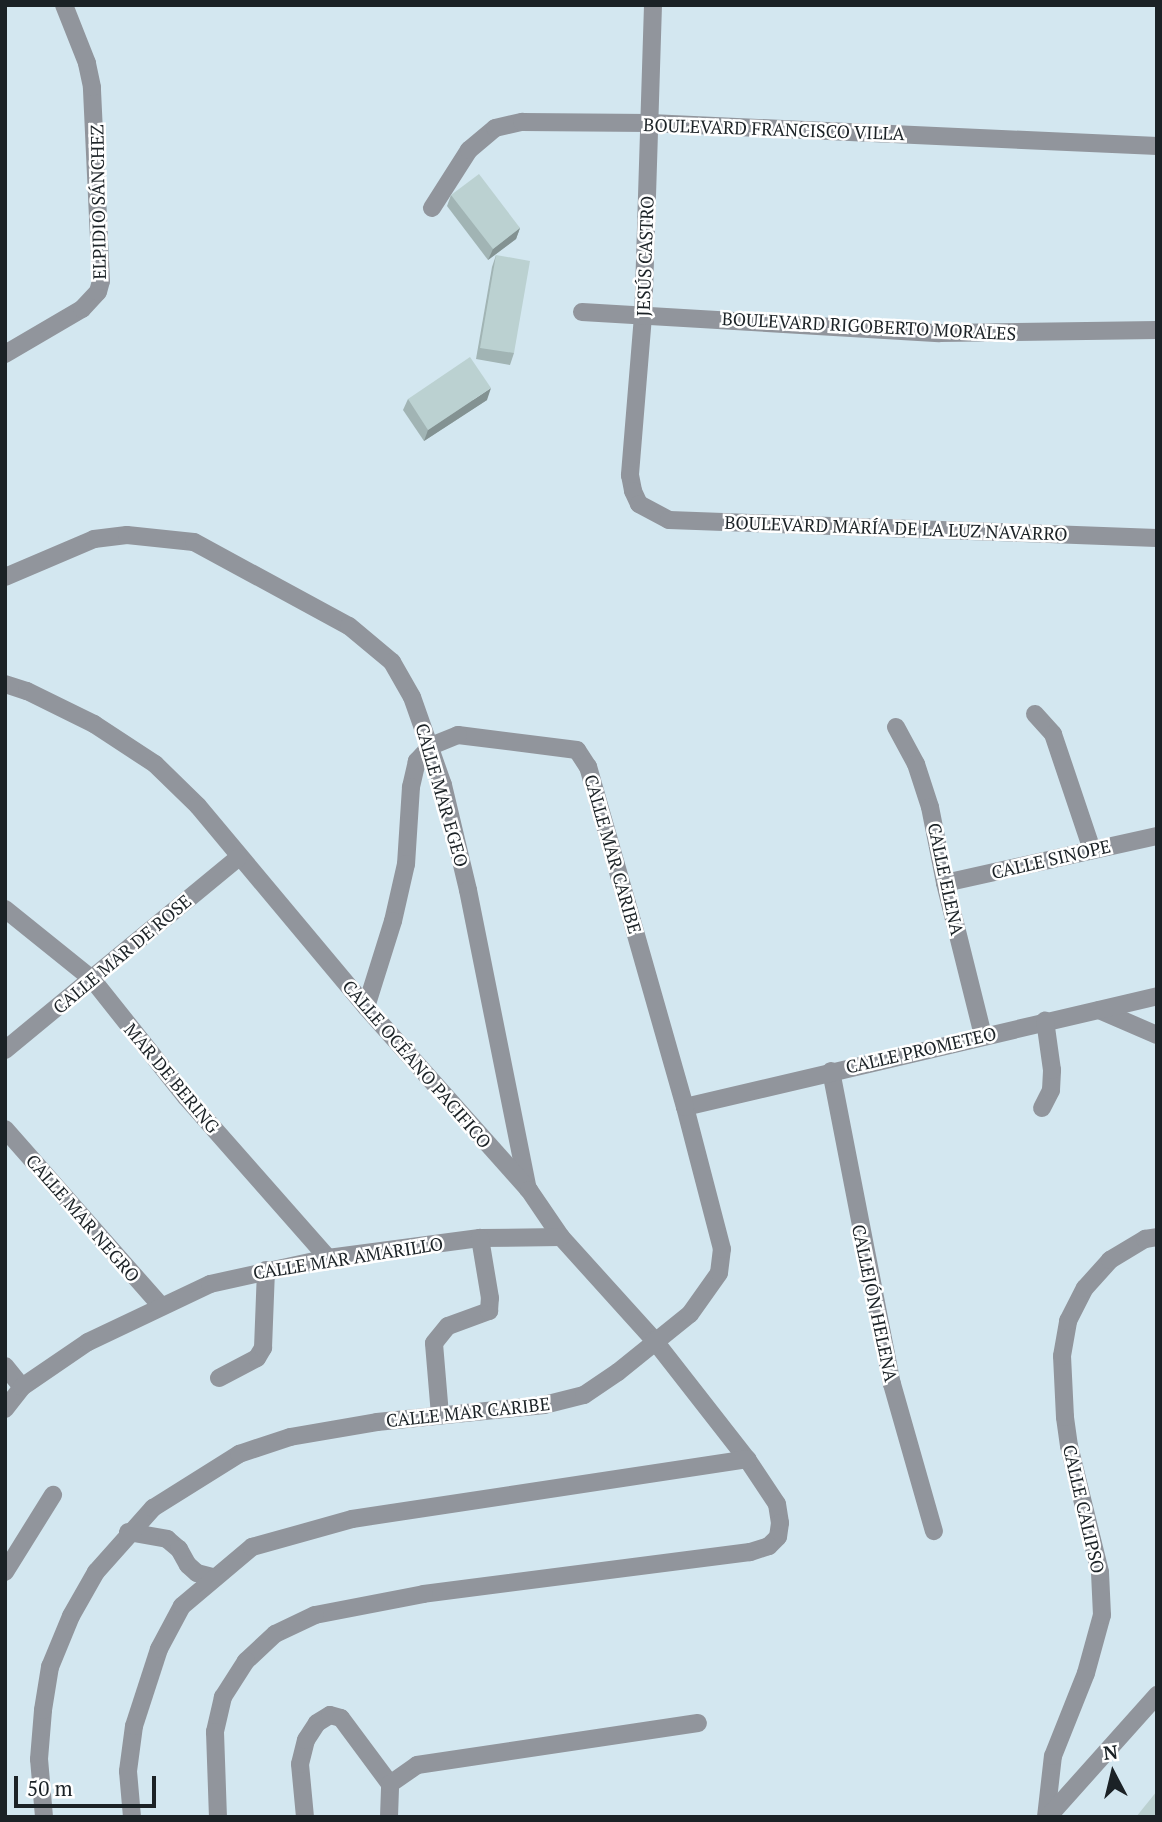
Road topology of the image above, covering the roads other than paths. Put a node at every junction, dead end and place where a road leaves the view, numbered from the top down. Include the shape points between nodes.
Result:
1 (64, 5) edge
2 (653, 5) edge
3 (650, 123) junction
4 (1157, 146) edge
5 (432, 208) dead end
6 (582, 312) dead end
7 (643, 316) junction
8 (1157, 330) edge
9 (5, 354) edge
10 (639, 504) joint
11 (1157, 538) edge
12 (5, 577) edge
13 (5, 684) edge
14 (1035, 714) dead end
15 (896, 727) dead end
16 (431, 746) junction
17 (1157, 836) edge
18 (1092, 850) junction
19 (239, 858) junction
20 (945, 883) junction
21 (5, 909) edge
22 (92, 979) junction
23 (1157, 996) edge
24 (366, 1007) junction
25 (1099, 1010) junction
26 (1045, 1020) junction
27 (983, 1035) junction
28 (1157, 1035) edge
29 (5, 1050) edge
30 (831, 1071) junction
31 (685, 1107) junction
32 (1042, 1108) dead end
33 (5, 1129) edge
34 (528, 1190) junction
35 (561, 1237) junction
36 (1157, 1237) edge
37 (480, 1238) junction
38 (328, 1258) junction
39 (266, 1270) junction
40 (161, 1306) junction
41 (654, 1340) junction
42 (5, 1366) edge
43 (219, 1378) dead end
44 (22, 1387) junction
45 (5, 1409) edge
46 (440, 1415) junction
47 (747, 1459) junction
48 (53, 1495) dead end
49 (934, 1531) dead end
50 (128, 1532) junction
51 (5, 1572) edge
52 (213, 1577) junction
53 (1157, 1695) edge
54 (698, 1723) dead end
55 (390, 1784) junction
56 (44, 1817) edge
57 (132, 1817) edge
58 (218, 1817) edge
59 (306, 1817) edge
60 (389, 1817) edge
61 (1047, 1817) edge

1 - 9 street, ELPIDIO SÁNCHEZ via 92,87 101,282 99,292 82,309
2 - 3 street, JESÚS CASTRO
3 - 4 street, BOULEVARD FRANCISCO VILLA
3 - 5 street, BOULEVARD FRANCISCO VILLA via 523,122 495,128 469,150
3 - 7 street, JESÚS CASTRO
6 - 7 street, BOULEVARD RIGOBERTO MORALES
7 - 8 street, BOULEVARD RIGOBERTO MORALES via 939,333
7 - 10 street, JESÚS CASTRO via 630,475
10 - 11 street, BOULEVARD MARÍA DE LA LUZ NAVARRO via 669,520
12 - 16 street, CALLE MAR EGEO via 94,539 127,534 194,542 349,626 373,644 392,663 412,696
13 - 19 street, CALLE OCÉANO PACIFICO via 94,724 155,764 198,806
14 - 18 street via 1053,734
15 - 20 street, CALLE ELENA via 916,764 930,807
16 - 24 street via 417,761 406,864
16 - 31 street, CALLE MAR CARIBE via 458,735 577,750 588,767
16 - 34 street, CALLE MAR EGEO via 468,890
17 - 18 street, CALLE SINOPE
18 - 20 street, CALLE SINOPE
19 - 22 street, CALLE MAR DE ROSE
19 - 24 street, CALLE OCÉANO PACIFICO
20 - 27 street, CALLE ELENA
21 - 22 street, MAR DE BERING
22 - 29 street, CALLE MAR DE ROSE
22 - 38 street, MAR DE BERING via 186,1097
23 - 25 street, CALLE PROMETEO
24 - 34 street, CALLE OCÉANO PACIFICO
25 - 26 street, CALLE PROMETEO
25 - 28 street
26 - 27 street, CALLE PROMETEO
26 - 32 street via 1052,1070 1051,1090
27 - 30 street, CALLE PROMETEO
30 - 31 street, CALLE PROMETEO
30 - 49 street, CALLEJÓN HELENA via 892,1384
31 - 41 street, CALLE MAR CARIBE via 722,1249 719,1273 690,1314
33 - 40 street, CALLE MAR NEGRO
34 - 35 street, CALLE OCÉANO PACIFICO
35 - 37 street, CALLE MAR AMARILLO
35 - 41 street, CALLE OCÉANO PACIFICO
36 - 61 street, CALLE CALIPSO via 1110,1259 1085,1288 1068,1321 1062,1356 1065,1417 1100,1572 1102,1615 1086,1674 1053,1756
37 - 38 street, CALLE MAR AMARILLO
37 - 46 street via 489,1311 448,1326 434,1343
38 - 39 street, CALLE MAR AMARILLO
39 - 40 street, CALLE MAR AMARILLO via 210,1284
39 - 43 street via 263,1348 257,1358
40 - 44 street, CALLE MAR AMARILLO via 88,1342
41 - 46 street, CALLE MAR CARIBE via 584,1395
41 - 47 street, CALLE OCÉANO PACIFICO
42 - 44 street
44 - 45 street, CALLE MAR AMARILLO
46 - 50 street, CALLE MAR CARIBE via 290,1437 239,1454 153,1508
47 - 52 street via 352,1519 252,1547
47 - 58 street, CALLE OCÉANO PACIFICO via 777,1504 778,1537 769,1546 424,1594 315,1615 275,1634 246,1661 223,1697 215,1732
48 - 51 street
50 - 52 street via 167,1539 197,1573
50 - 56 street, CALLE MAR CARIBE via 96,1572 50,1667 39,1759
52 - 57 street via 182,1606 144,1689 128,1771
53 - 61 street
54 - 55 street via 417,1765
55 - 59 street via 341,1718 330,1715 317,1723 306,1740 300,1764
55 - 60 street

